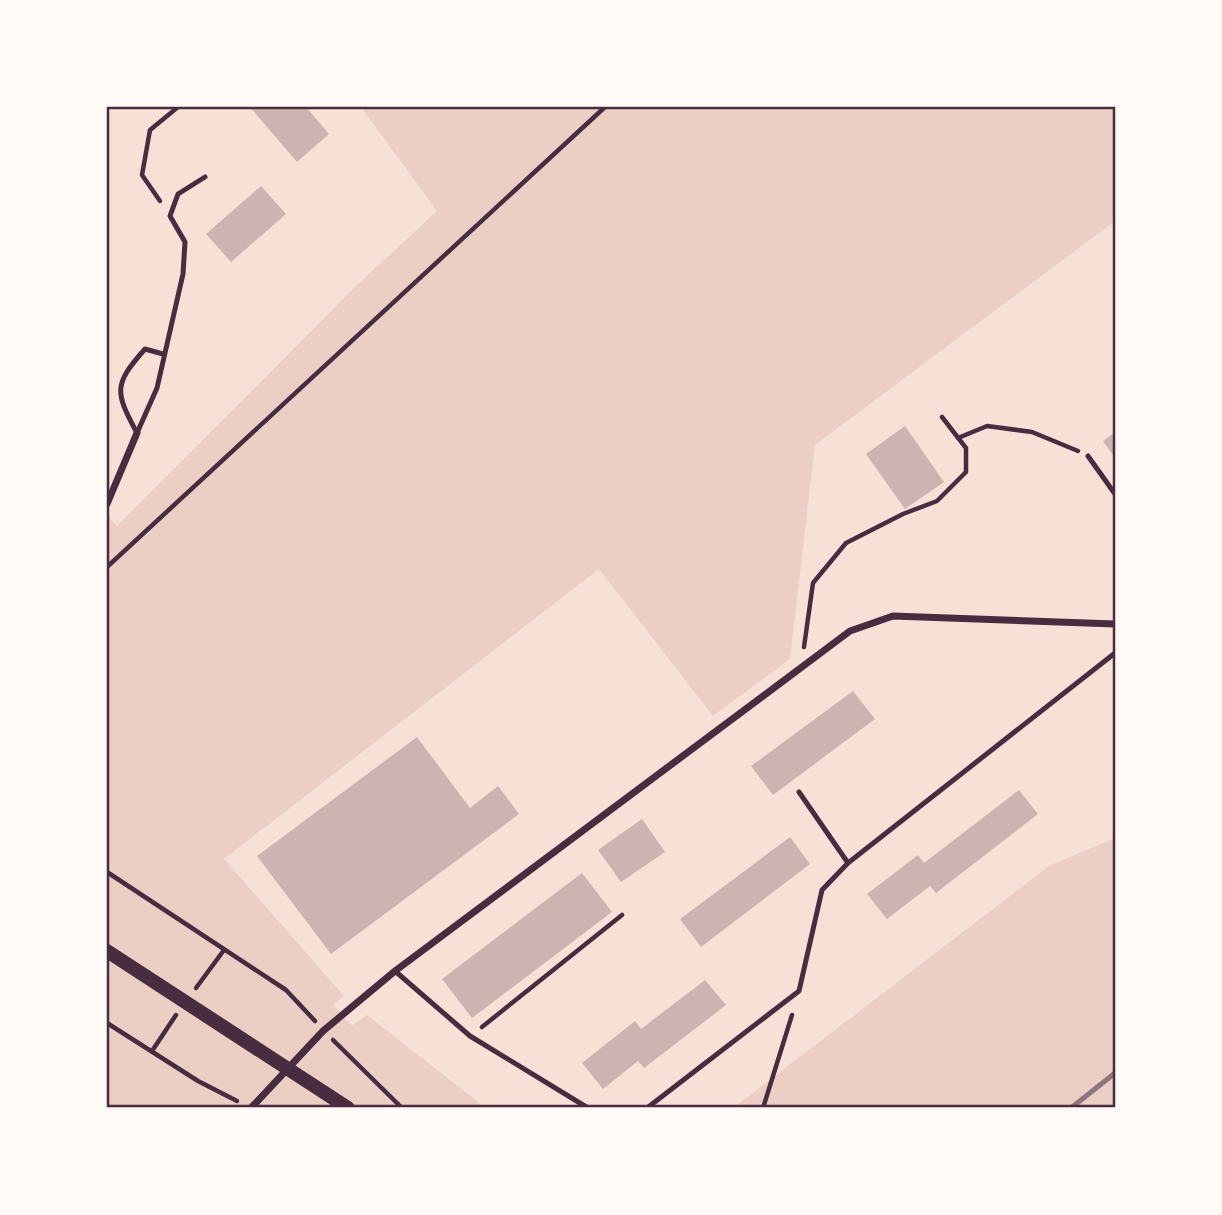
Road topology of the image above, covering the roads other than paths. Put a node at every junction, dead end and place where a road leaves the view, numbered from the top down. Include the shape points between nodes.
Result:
1 (205, 177) dead end
2 (163, 354) junction
3 (137, 433) junction
4 (1088, 456) road end
5 (1115, 494) edge
6 (107, 504) edge
7 (1115, 624) edge
8 (1115, 653) edge
9 (799, 792) dead end
10 (848, 863) junction
11 (107, 951) edge
12 (395, 971) junction
13 (287, 1069) junction
14 (251, 1108) edge
15 (348, 1108) edge
16 (588, 1108) edge
17 (648, 1108) edge

1 - 2 lane via 178,194 170,216 185,242 183,274
2 - 3 lane via 157,388
2 - 3 lane via 145,349 123,373 120,401
3 - 6 street
4 - 5 lane
7 - 12 street via 893,616 849,631
8 - 10 lane
9 - 10 lane
10 - 17 lane via 822,890 799,991
11 - 13 main road
12 - 13 street via 323,1031
12 - 16 lane via 470,1036
13 - 14 street
13 - 15 main road

